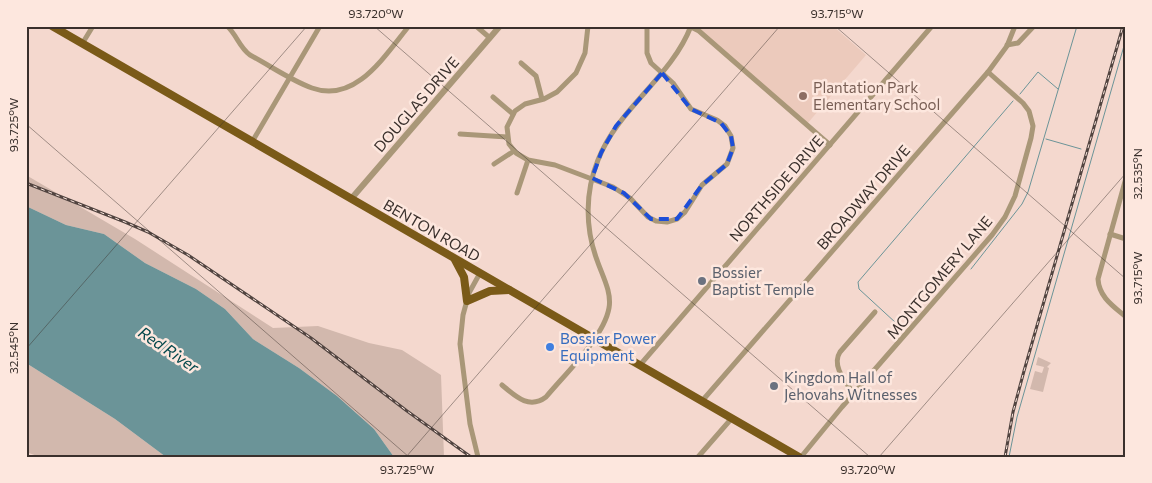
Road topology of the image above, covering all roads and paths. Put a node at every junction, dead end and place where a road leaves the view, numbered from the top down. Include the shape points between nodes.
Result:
1 (52, 26) edge
2 (92, 26) edge
3 (227, 26) edge
4 (320, 26) edge
5 (409, 26) edge
6 (476, 26) edge
7 (500, 26) edge
8 (588, 26) edge
9 (647, 26) edge
10 (932, 26) edge
11 (1015, 26) edge
12 (1034, 26) edge
13 (691, 27) edge
14 (490, 38) junction
15 (82, 44) junction
16 (1007, 44) junction
17 (521, 63) dead end
18 (988, 72) junction
19 (662, 73) junction
20 (290, 76) junction
21 (492, 97) dead end
22 (542, 99) junction
23 (513, 114) junction
24 (460, 134) dead end
25 (507, 137) junction
26 (252, 142) junction
27 (830, 145) junction
28 (514, 151) junction
29 (528, 160) junction
30 (494, 164) dead end
31 (592, 178) junction
32 (1126, 178) edge
33 (517, 193) dead end
34 (351, 199) junction
35 (1110, 234) junction
36 (1126, 239) edge
37 (453, 258) junction
38 (480, 273) junction
39 (511, 291) junction
40 (467, 301) junction
41 (875, 312) dead end
42 (1126, 317) edge
43 (595, 339) junction
44 (640, 365) junction
45 (502, 385) dead end
46 (854, 394) junction
47 (702, 401) junction
48 (732, 418) junction
49 (478, 457) edge
50 (698, 457) edge
51 (800, 457) edge

1 - 15 main road, BENTON ROAD
2 - 15 street
3 - 20 street via 246,52
4 - 20 street
5 - 20 street via 368,74 349,87 331,92 319,90
6 - 14 street
7 - 14 street, DOUGLAS DRIVE
8 - 22 street via 585,53 576,73 562,88
9 - 19 street via 648,56
10 - 27 street, NORTHSIDE DRIVE
11 - 16 street, BROADWAY DRIVE
12 - 16 street via 1018,44
13 - 19 street via 677,54
13 - 27 street
14 - 34 street, DOUGLAS DRIVE
15 - 26 main road, BENTON ROAD
16 - 18 street, BROADWAY DRIVE
17 - 22 street via 536,76
18 - 46 street, MONTGOMERY LANE via 1023,103 1032,121 1031,138 1012,203 997,229
18 - 47 street, BROADWAY DRIVE
19 - 31 street via 611,135
19 - 31 street via 691,109 717,120 728,129 733,148 727,164 702,185 685,212 666,222 648,217 619,190
20 - 26 street
21 - 23 street
22 - 23 street via 525,104
23 - 25 street via 508,123
24 - 25 street
25 - 28 street
26 - 34 main road, BENTON ROAD
27 - 44 street, NORTHSIDE DRIVE
28 - 29 street
28 - 30 street
29 - 31 street via 555,164
29 - 33 street
31 - 43 street via 589,227 610,305
32 - 35 street
34 - 37 main road, BENTON ROAD
35 - 36 street
35 - 42 street via 1099,271 1099,287 1106,300
37 - 38 main road, BENTON ROAD
37 - 40 main road via 464,277
38 - 39 main road, BENTON ROAD
38 - 40 street
39 - 40 main road via 490,291
39 - 43 main road, BENTON ROAD
40 - 49 street via 460,330 461,362
41 - 46 street via 837,359 838,368
43 - 44 main road, BENTON ROAD
43 - 45 street via 540,401 521,400
44 - 47 main road, BENTON ROAD
46 - 51 street, MONTGOMERY LANE
47 - 48 main road, BENTON ROAD
48 - 50 street
48 - 51 main road, BENTON ROAD

